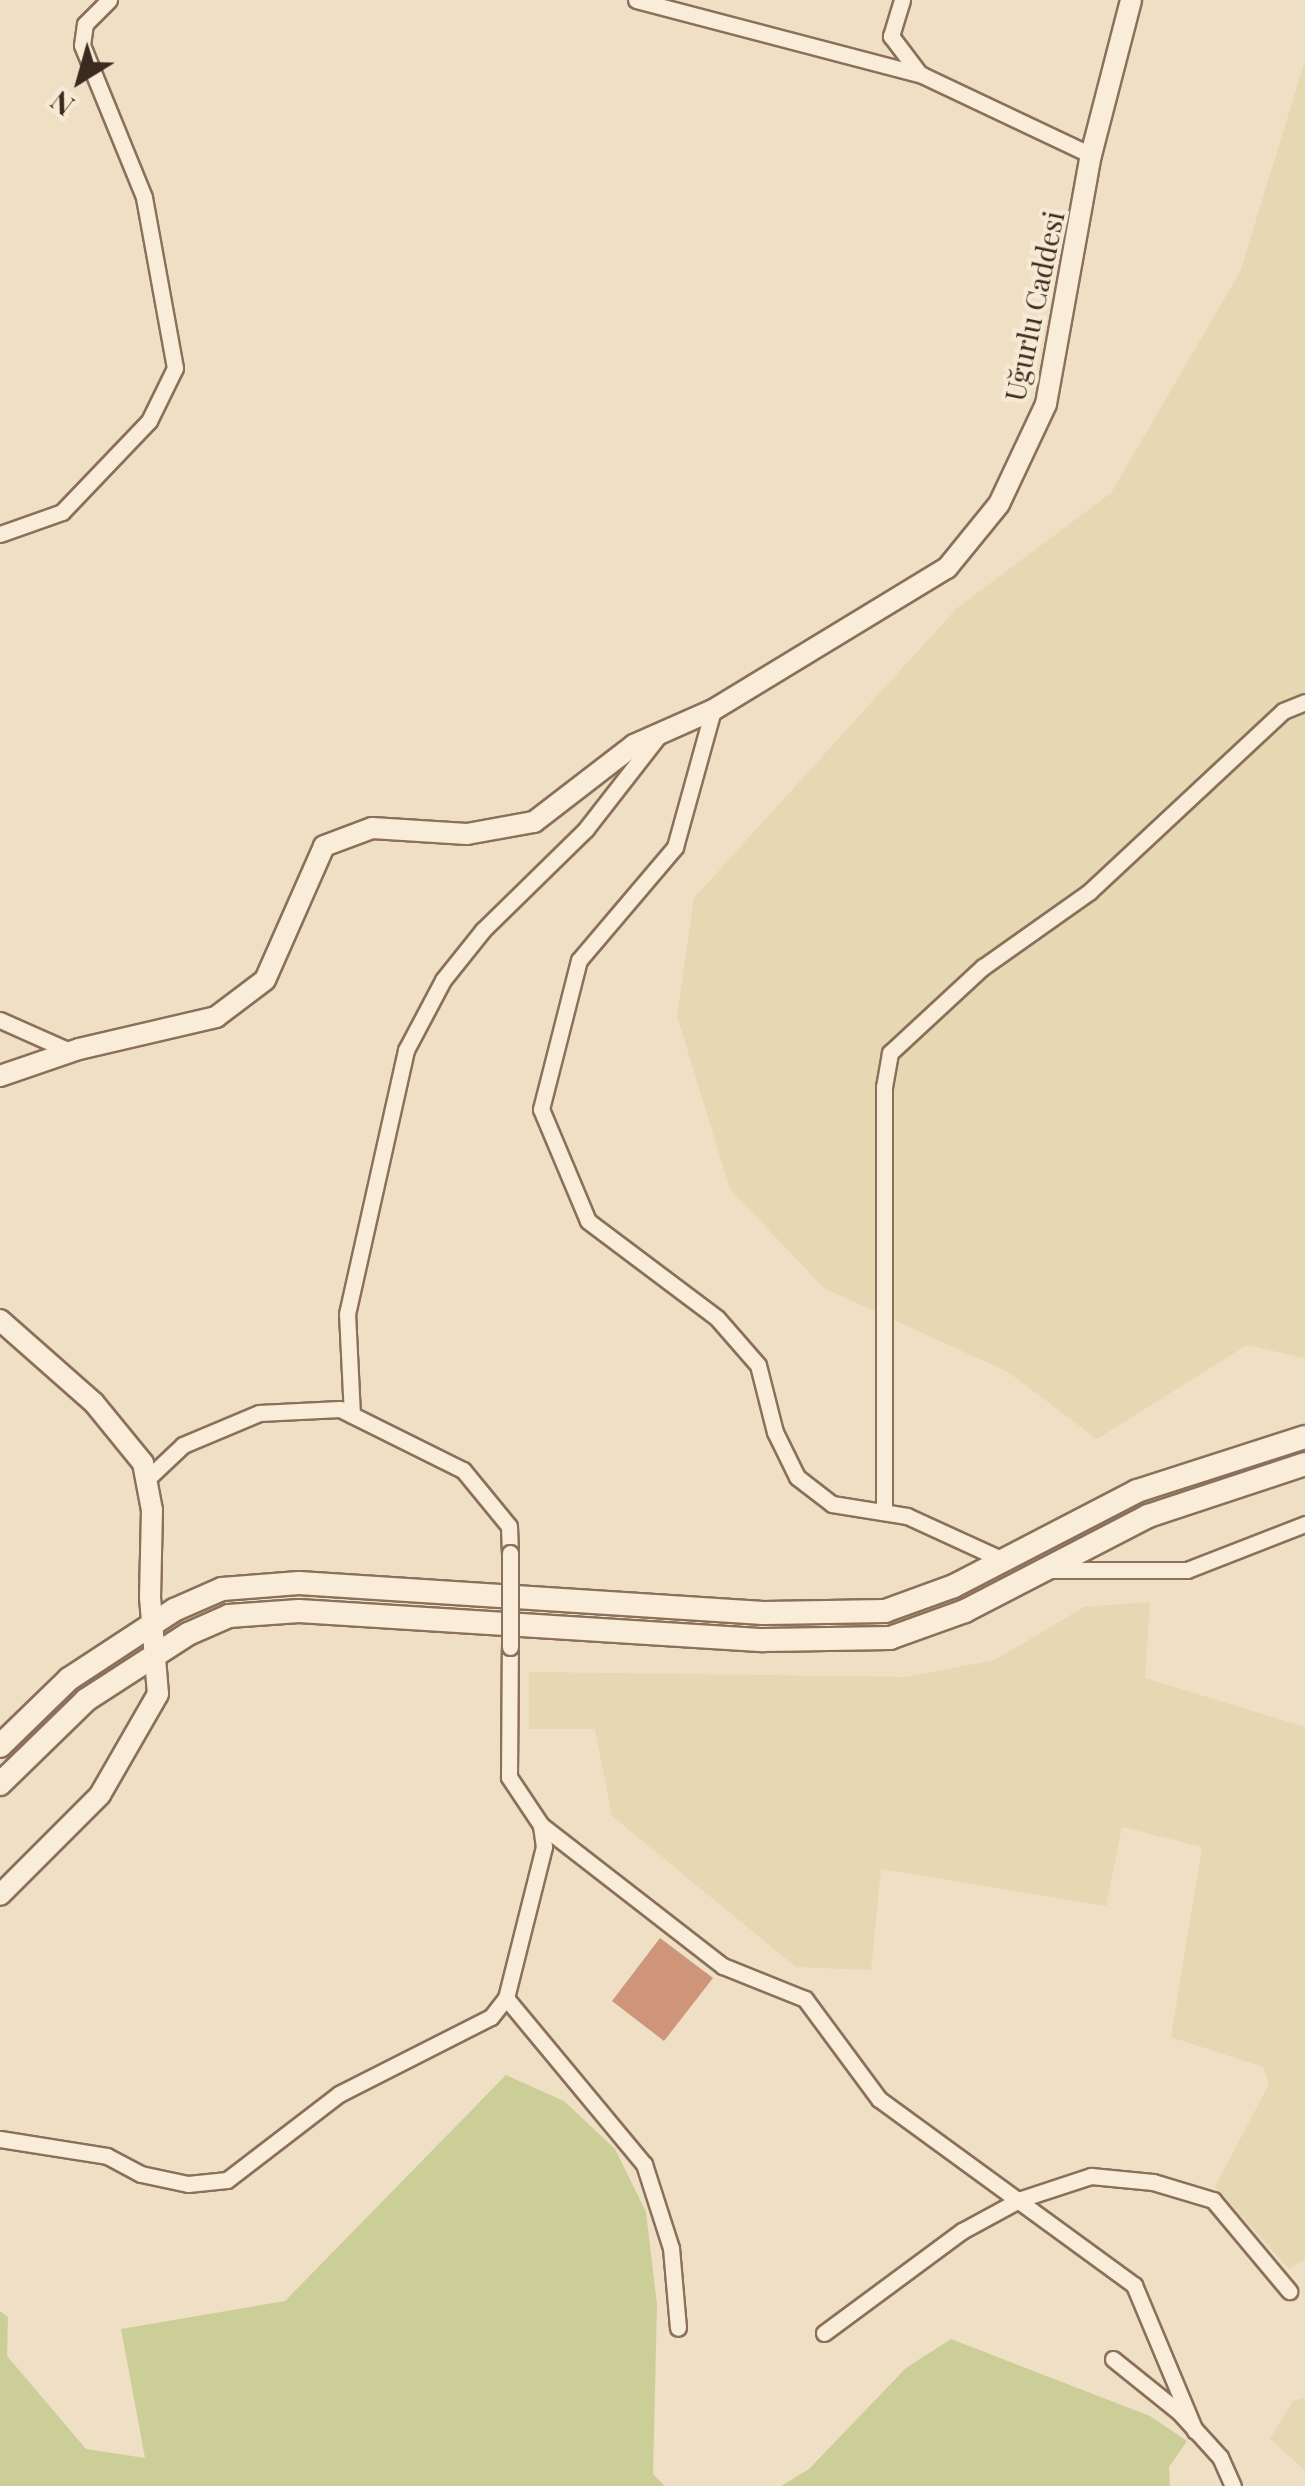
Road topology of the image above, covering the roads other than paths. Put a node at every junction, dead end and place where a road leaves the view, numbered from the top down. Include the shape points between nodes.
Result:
1 (109, 0) edge
2 (636, 0) edge
3 (902, 0) edge
4 (1126, 5) edge
5 (922, 76) junction
6 (1091, 155) junction
7 (0, 534) edge
8 (1305, 702) edge
9 (713, 710) junction
10 (660, 734) junction
11 (0, 1020) edge
12 (72, 1052) junction
13 (0, 1076) edge
14 (0, 1320) edge
15 (352, 1415) junction
16 (1305, 1437) edge
17 (1305, 1464) edge
18 (146, 1480) junction
19 (884, 1512) junction
20 (1305, 1524) edge
21 (1003, 1560) junction
22 (1042, 1571) junction
23 (152, 1625) junction
24 (154, 1656) junction
25 (0, 1746) edge
26 (0, 1784) edge
27 (542, 1826) junction
28 (0, 1895) edge
29 (506, 1998) junction
30 (0, 2139) edge
31 (1021, 2198) junction
32 (1288, 2291) dead end
33 (678, 2328) dead end
34 (824, 2332) dead end
35 (1113, 2359) dead end
36 (1196, 2431) junction
37 (1233, 2486) edge

1 - 7 street via 85,24 82,45 144,197 175,368 149,421 62,512
2 - 5 street
3 - 5 street via 891,36
4 - 6 street, Uğurlu Caddesi
5 - 6 street
6 - 9 street, Uğurlu Caddesi via 1046,404 999,504 947,568
8 - 19 street via 1284,711 1089,892 983,967 890,1053 884,1088
9 - 10 street, Uğurlu Caddesi
9 - 19 street via 675,847 580,960 541,1109 588,1221 717,1318 758,1364 797,1478 832,1504
10 - 12 street, Uğurlu Caddesi via 596,772 534,822 467,834 372,828 324,846 265,980 216,1017
10 - 15 street via 586,829 443,980 406,1050 347,1314
11 - 12 street
12 - 13 street, Uğurlu Caddesi
14 - 18 street via 94,1403 142,1464
15 - 18 street via 340,1409 259,1413 184,1445
15 - 27 street, bridge via 463,1470 510,1526 509,1777
16 - 21 main road via 1137,1491
17 - 22 main road via 1148,1516
18 - 23 street
19 - 21 street
20 - 22 street via 1187,1570
21 - 23 main road via 885,1611 764,1614 299,1584 222,1589
22 - 24 main road via 966,1610 890,1638 763,1640 300,1611 229,1616
23 - 24 street
23 - 25 main road via 69,1679
24 - 26 main road via 86,1700
24 - 28 street via 158,1694 100,1795
27 - 29 street via 544,1848
27 - 31 street via 722,1966 805,1999 879,2099
29 - 30 street via 466,2032 339,2094 228,2180 188,2184 141,2174 107,2156
29 - 33 street via 644,2164 671,2248
31 - 32 street via 1091,2176 1152,2182 1213,2200
31 - 34 street via 962,2231
31 - 36 street via 1134,2286
35 - 36 street
36 - 37 street via 1220,2457

